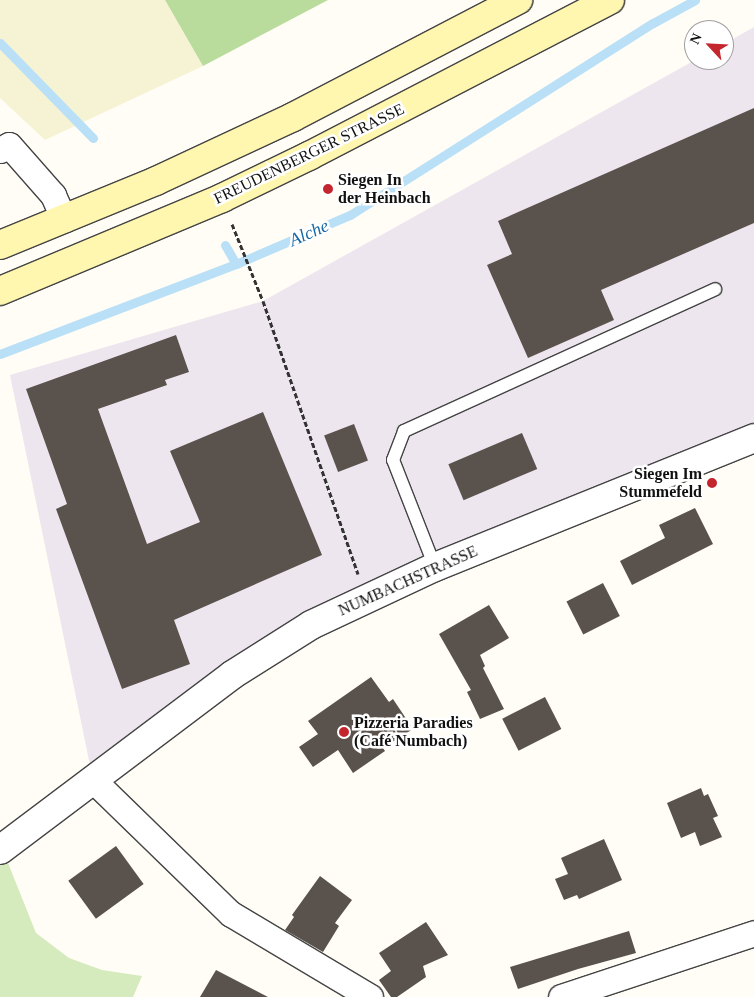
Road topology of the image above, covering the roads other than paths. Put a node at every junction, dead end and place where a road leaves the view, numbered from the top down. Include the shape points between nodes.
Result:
1 (518, 0) edge
2 (610, 0) edge
3 (0, 150) edge
4 (64, 220) junction
5 (0, 246) edge
6 (715, 289) dead end
7 (0, 291) edge
8 (754, 438) edge
9 (435, 567) junction
10 (93, 780) junction
11 (0, 850) edge
12 (754, 933) edge
13 (370, 997) edge
14 (561, 997) edge

1 - 4 main road via 293,117
2 - 7 main road, FREUDENBERGER STRASSE via 222,198
3 - 4 street via 9,145 53,195
4 - 5 main road
6 - 9 lane via 404,431 393,460
8 - 9 street, NUMBACHSTRASSE
9 - 10 street, NUMBACHSTRASSE via 311,626 232,675
10 - 11 street, NUMBACHSTRASSE
10 - 13 street via 231,914
12 - 14 street

